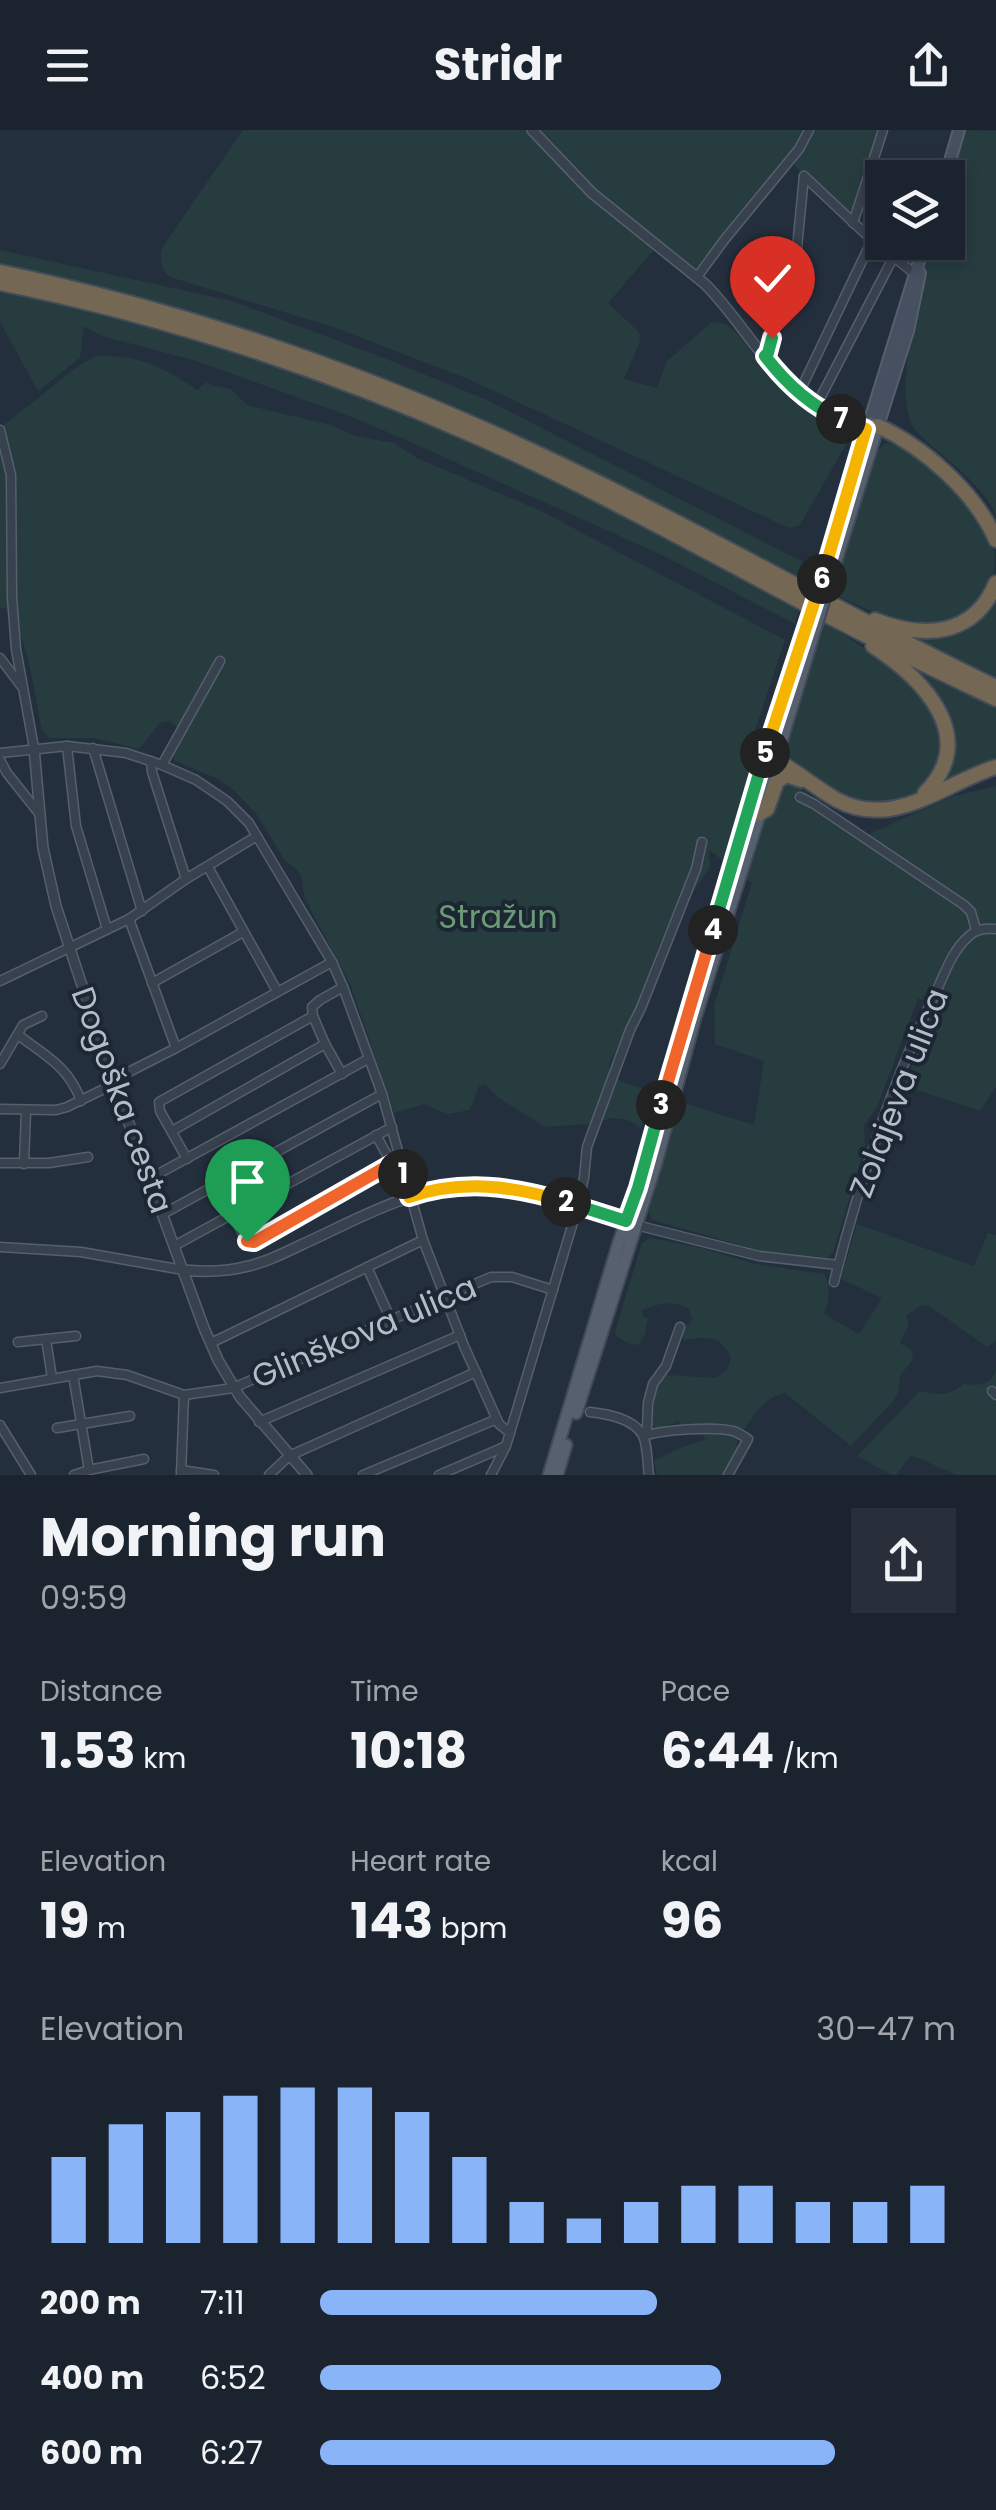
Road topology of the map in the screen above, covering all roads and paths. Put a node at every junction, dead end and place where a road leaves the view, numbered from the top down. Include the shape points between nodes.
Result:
1 (532, 130) edge
2 (810, 130) edge
3 (883, 130) edge
4 (959, 130) edge
5 (950, 160) edge
6 (853, 223) junction
7 (865, 234) edge
8 (865, 255) edge
9 (892, 260) edge
10 (896, 260) edge
11 (919, 260) edge
12 (921, 260) edge
13 (0, 272) edge
14 (914, 273) junction
15 (697, 277) junction
16 (0, 283) edge
17 (765, 356) junction
18 (799, 393) junction
19 (817, 404) junction
20 (872, 428) junction
21 (0, 430) edge
22 (996, 540) edge
23 (996, 582) edge
24 (843, 617) junction
25 (0, 658) edge
26 (220, 660) dead end
27 (996, 687) edge
28 (25, 690) junction
29 (996, 699) edge
30 (67, 746) junction
31 (34, 748) junction
32 (94, 748) junction
33 (0, 756) edge
34 (771, 757) junction
35 (151, 761) junction
36 (162, 765) junction
37 (996, 767) edge
38 (812, 784) junction
39 (800, 797) dead end
40 (915, 801) junction
41 (38, 812) junction
42 (760, 814) junction
43 (257, 836) junction
44 (702, 842) dead end
45 (208, 867) junction
46 (186, 879) junction
47 (142, 911) junction
48 (128, 919) junction
49 (106, 929) junction
50 (996, 929) edge
51 (976, 930) junction
52 (244, 932) junction
53 (69, 949) junction
54 (332, 962) junction
55 (0, 981) edge
56 (152, 984) junction
57 (343, 987) junction
58 (277, 992) junction
59 (42, 1016) dead end
60 (313, 1016) junction
61 (18, 1035) junction
62 (325, 1044) junction
63 (176, 1048) junction
64 (368, 1059) junction
65 (0, 1064) edge
66 (342, 1074) junction
67 (114, 1082) junction
68 (382, 1094) junction
69 (81, 1101) junction
70 (0, 1109) edge
71 (26, 1111) junction
72 (392, 1127) junction
73 (172, 1131) junction
74 (376, 1135) junction
75 (88, 1157) dead end
76 (187, 1159) junction
77 (0, 1163) edge
78 (24, 1164) junction
79 (391, 1164) junction
80 (403, 1173) junction
81 (149, 1179) junction
82 (409, 1197) junction
83 (577, 1206) junction
84 (163, 1214) junction
85 (232, 1214) junction
86 (631, 1223) junction
87 (423, 1240) junction
88 (174, 1246) junction
89 (0, 1247) edge
90 (838, 1265) junction
91 (367, 1268) junction
92 (183, 1270) junction
93 (834, 1282) dead end
94 (553, 1290) junction
95 (445, 1297) junction
96 (390, 1320) junction
97 (680, 1327) dead end
98 (460, 1335) junction
99 (76, 1336) dead end
100 (46, 1340) junction
101 (18, 1342) dead end
102 (210, 1343) junction
103 (476, 1372) junction
104 (73, 1375) junction
105 (52, 1378) junction
106 (0, 1388) edge
107 (233, 1388) junction
108 (184, 1395) junction
109 (590, 1412) dead end
110 (130, 1416) dead end
111 (497, 1419) junction
112 (259, 1422) junction
113 (82, 1423) junction
114 (0, 1425) edge
115 (57, 1428) dead end
116 (510, 1434) junction
117 (644, 1436) junction
118 (506, 1446) junction
119 (289, 1456) junction
120 (144, 1459) dead end
121 (89, 1470) junction
122 (181, 1473) edge
123 (31, 1475) edge
124 (74, 1475) edge
125 (214, 1475) edge
126 (268, 1475) edge
127 (306, 1475) edge
128 (362, 1475) edge
129 (439, 1475) edge
130 (491, 1475) edge
131 (548, 1475) edge
132 (558, 1475) edge
133 (649, 1475) edge
134 (728, 1475) edge

1 - 15 street via 592,193
2 - 15 street
3 - 6 street
4 - 5 main road
6 - 7 street
6 - 17 street via 804,176 796,248
8 - 18 street
9 - 19 street
10 - 14 street
11 - 14 main road
12 - 20 main road via 908,331
13 - 24 highway via 180,316 407,396 595,480
14 - 20 main road
15 - 17 street
16 - 24 highway via 208,336 400,404
17 - 18 street
18 - 19 street
19 - 20 street
20 - 22 highway via 911,444 947,476
20 - 34 main road, bridge
21 - 28 street, Dogoška cesta via 11,475 12,598
23 - 24 highway via 978,612 949,629 918,632 854,610
24 - 27 highway
24 - 29 highway
24 - 40 highway via 848,632 906,672 942,716 945,761
25 - 28 street, Dogoška cesta
26 - 36 street
28 - 31 street, Dogoška cesta
30 - 31 street
30 - 32 street
30 - 49 street via 76,826
31 - 33 street
31 - 41 street, Dogoška cesta
32 - 35 street
32 - 47 street
33 - 41 street
34 - 38 highway
34 - 42 main road
34 - 86 main road
35 - 36 street
35 - 46 street
36 - 43 street via 213,790
37 - 40 highway
38 - 40 highway via 861,810
38 - 42 highway via 782,777
39 - 51 street via 964,904
41 - 53 street, Dogoška cesta
42 - 86 main road via 656,1163
43 - 45 street
43 - 54 street
44 - 83 street via 609,1084
45 - 46 street
45 - 52 street
46 - 47 street
47 - 48 street
48 - 49 street
48 - 56 street
49 - 53 street
50 - 51 street
51 - 90 street, Zolajeva ulica via 951,960 913,1042
52 - 56 street
52 - 58 street
53 - 55 street
53 - 67 street, Dogoška cesta
54 - 57 street
54 - 58 street
56 - 63 street
57 - 60 street via 314,1004
57 - 64 street
58 - 63 street
59 - 61 street
60 - 62 street
60 - 73 street via 159,1102
61 - 65 street
61 - 69 street via 64,1070
62 - 66 street
62 - 73 street
63 - 67 street
64 - 66 street
64 - 68 street
66 - 76 street
67 - 69 street
67 - 81 street, Dogoška cesta
68 - 72 street
68 - 84 street
69 - 71 street
70 - 71 street
71 - 78 street
72 - 74 street
72 - 80 street
73 - 76 street
74 - 79 street
74 - 85 street
75 - 78 street
76 - 81 street
77 - 78 street
79 - 80 street
79 - 85 street via 251,1243
80 - 82 street
81 - 84 street, Dogoška cesta
82 - 83 street via 486,1186
82 - 87 street
82 - 92 street via 256,1264
83 - 86 street
83 - 94 street
84 - 88 street, Dogoška cesta
85 - 88 street
86 - 90 street via 759,1256
86 - 131 main road
86 - 132 main road
87 - 91 street
87 - 95 street
88 - 92 street, Dogoška cesta
89 - 92 street via 81,1252
90 - 93 street, Zolajeva ulica
91 - 96 street
91 - 102 street
92 - 102 street, Dogoška cesta
94 - 95 street, Glinškova ulica via 500,1276
94 - 116 street
95 - 96 street, Glinškova ulica
95 - 98 street
96 - 107 street, Glinškova ulica
97 - 117 street via 653,1384
98 - 103 street
98 - 112 street
99 - 100 street
100 - 101 street
100 - 105 street
102 - 107 street, Dogoška cesta
103 - 111 street
103 - 119 street
104 - 105 street
104 - 108 street via 114,1372
104 - 113 street
105 - 106 street
107 - 108 street, Glinškova ulica
107 - 112 street, Dogoška cesta
108 - 122 street
109 - 117 street via 615,1416
110 - 113 street
111 - 116 street
111 - 128 street
112 - 119 street, Dogoška cesta
113 - 115 street
113 - 121 street
114 - 123 street
116 - 118 street
117 - 133 street
117 - 134 street via 736,1432 748,1439
118 - 129 street
118 - 130 street
119 - 126 street
119 - 127 street, Dogoška cesta
120 - 121 street
121 - 124 street
122 - 125 street

